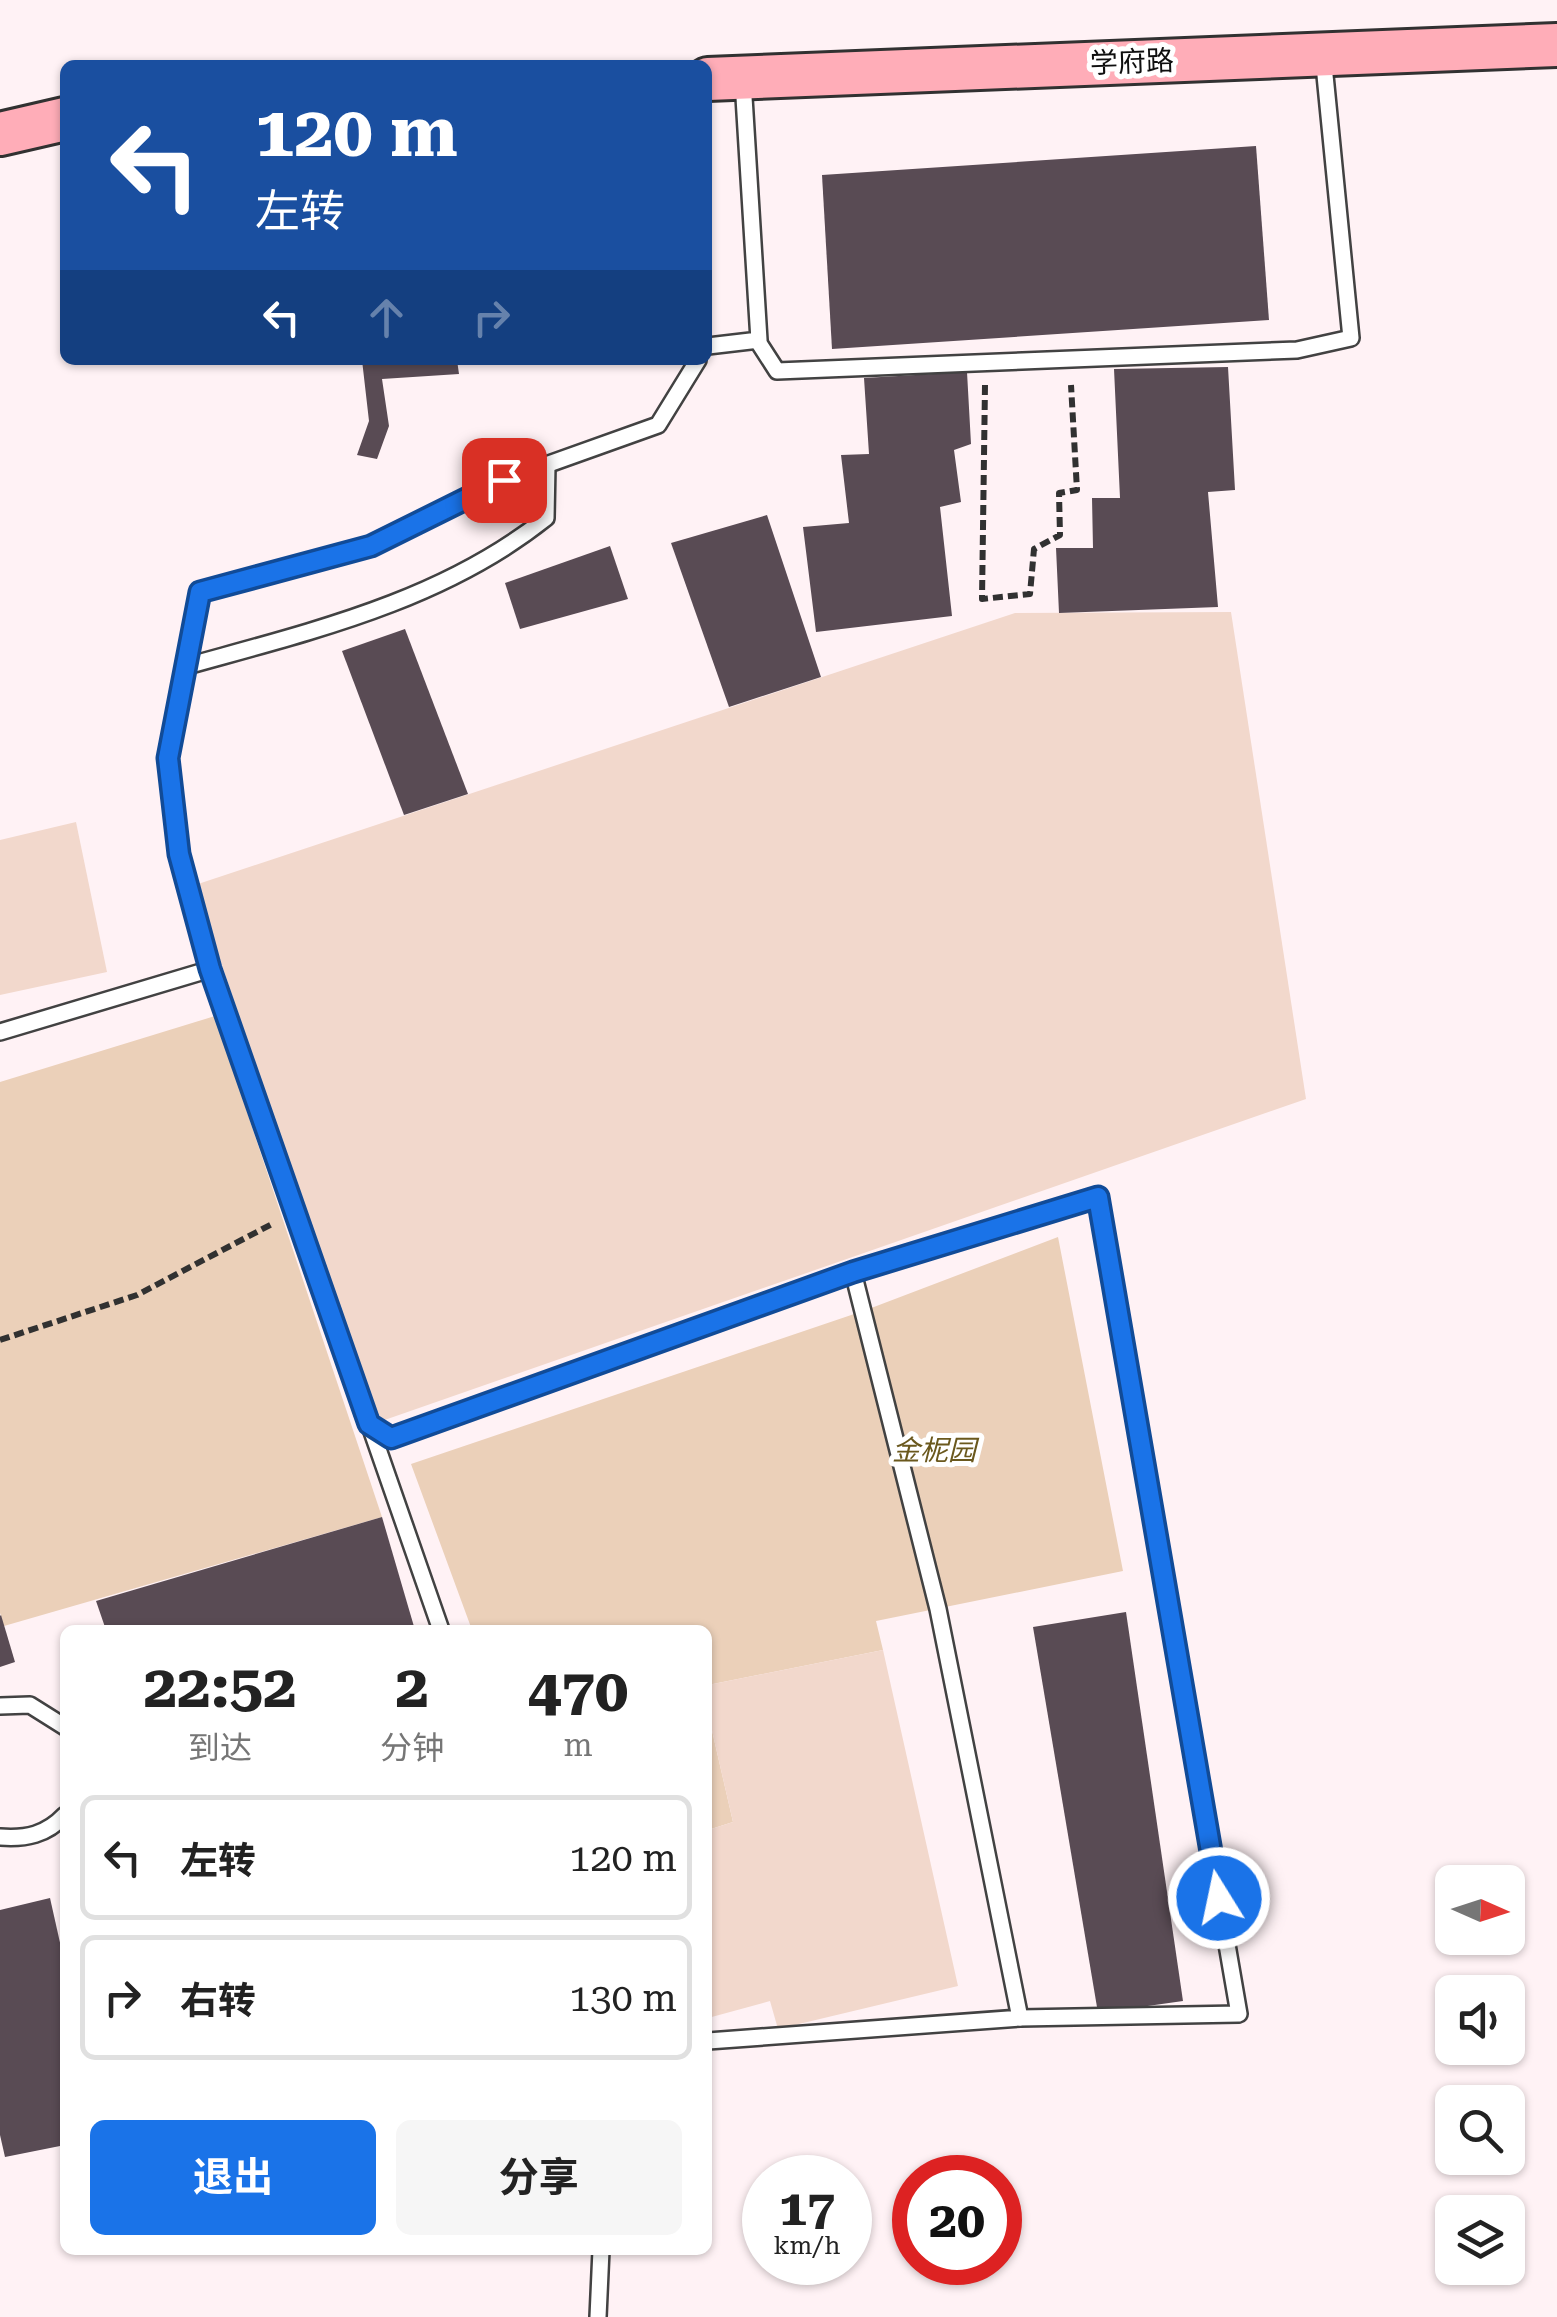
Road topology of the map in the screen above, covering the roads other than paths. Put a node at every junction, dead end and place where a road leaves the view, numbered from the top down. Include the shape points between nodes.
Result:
1 (1557, 45) edge
2 (1323, 54) junction
3 (725, 78) edge
4 (60, 120) edge
5 (0, 134) edge
6 (758, 340) junction
7 (712, 346) edge
8 (695, 365) edge
9 (547, 465) junction
10 (186, 666) junction
11 (210, 969) junction
12 (0, 1032) edge
13 (853, 1272) junction
14 (369, 1424) junction
15 (439, 1625) edge
16 (0, 1706) edge
17 (60, 1724) edge
18 (60, 1819) edge
19 (0, 1837) edge
20 (1020, 2018) junction
21 (712, 2041) edge
22 (601, 2255) edge
23 (598, 2317) edge

1 - 2 street, 学府路
2 - 3 street, 学府路
2 - 6 lane via 1350,338 1298,350 777,371
3 - 6 lane
4 - 5 street
6 - 7 lane
8 - 9 lane via 658,425
9 - 10 lane via 546,518 510,546 337,626
9 - 10 lane via 371,546 200,592
10 - 11 lane via 168,758 179,854
11 - 12 lane
11 - 14 lane
13 - 14 lane via 391,1438
13 - 20 lane via 938,1609
13 - 20 lane via 1098,1197 1239,2014
14 - 15 lane
16 - 17 lane via 30,1705
18 - 19 lane via 43,1833
20 - 21 lane
22 - 23 lane

